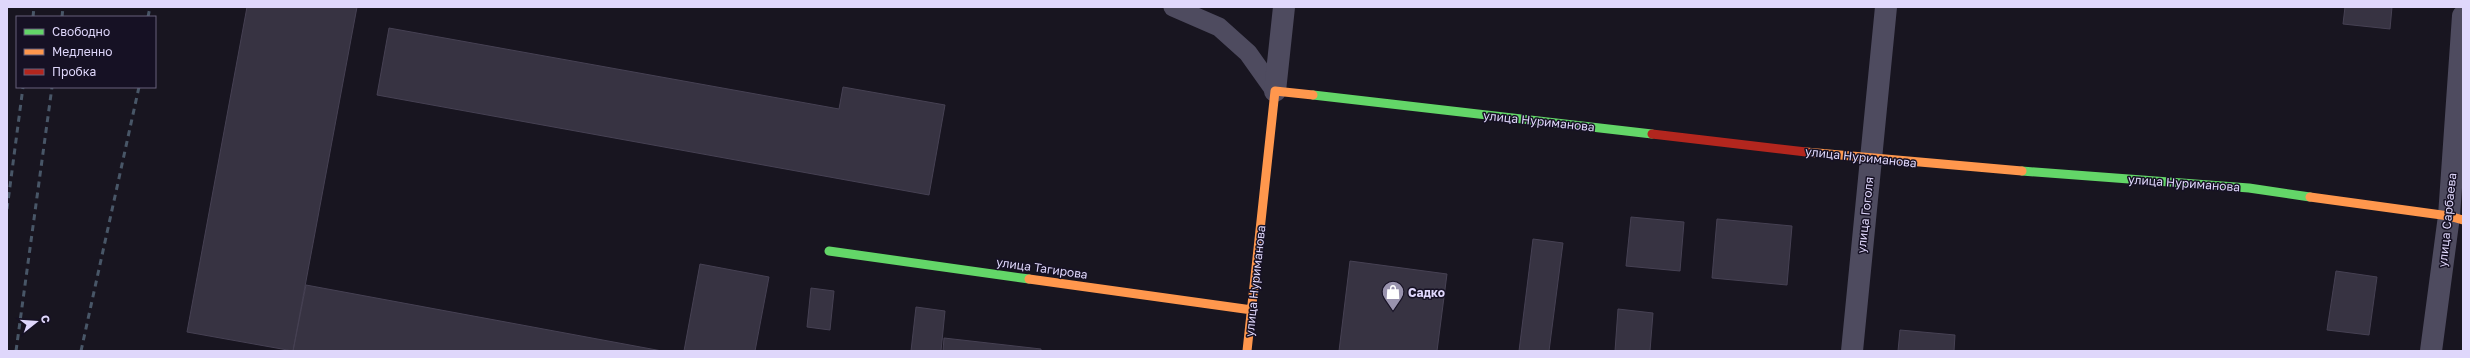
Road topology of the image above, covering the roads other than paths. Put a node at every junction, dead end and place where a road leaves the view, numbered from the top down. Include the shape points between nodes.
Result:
1 (1174, 7) edge
2 (1284, 7) edge
3 (1886, 7) edge
4 (2463, 16) edge
5 (1275, 91) junction
6 (1871, 158) junction
7 (2456, 218) edge
8 (829, 250) dead end
9 (1252, 310) junction
10 (1247, 351) edge
11 (1852, 351) edge
12 (2431, 351) edge

1 - 5 lane via 1219,27 1248,53
2 - 5 street, улица Нуриманова
3 - 6 street, улица Гоголя
4 - 7 street, улица Сарбаева
5 - 6 main road, улица Нуриманова
5 - 9 main road, улица Нуриманова
6 - 7 main road, улица Нуриманова via 2249,188
6 - 11 street, улица Гоголя
7 - 12 street, улица Сарбаева
8 - 9 main road, улица Тагирова
9 - 10 main road, улица Нуриманова

